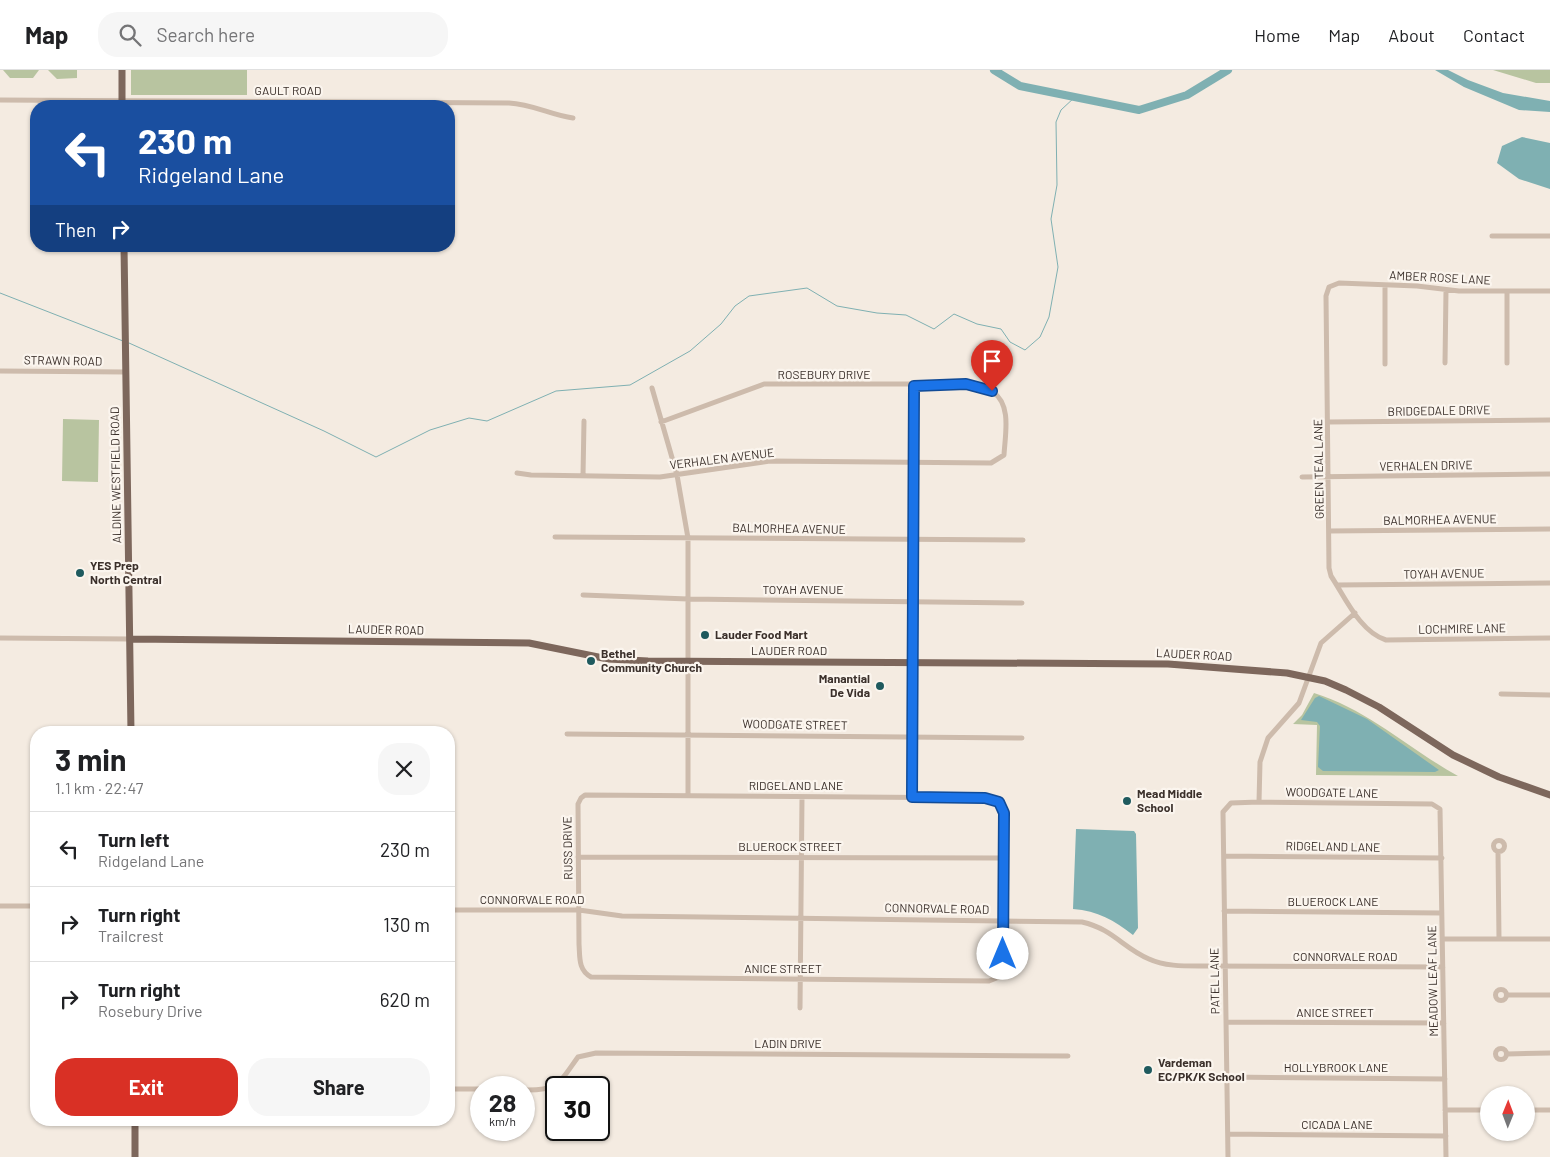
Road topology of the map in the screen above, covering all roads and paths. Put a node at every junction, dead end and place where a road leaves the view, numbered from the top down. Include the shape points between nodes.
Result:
1 (122, 70) edge
2 (0, 100) edge
3 (122, 100) edge
4 (30, 101) edge
5 (455, 103) edge
6 (573, 118) dead end
7 (1492, 236) dead end
8 (1550, 236) edge
9 (124, 252) edge
10 (1385, 285) junction
11 (1330, 287) joint
12 (1446, 290) junction
13 (1507, 291) junction
14 (1550, 292) edge
15 (1445, 363) dead end
16 (1507, 363) dead end
17 (1385, 364) dead end
18 (0, 370) edge
19 (126, 372) junction
20 (914, 386) junction
21 (652, 388) dead end
22 (1550, 420) edge
23 (584, 421) dead end
24 (661, 422) junction
25 (1328, 422) junction
26 (991, 463) joint
27 (914, 464) junction
28 (517, 473) dead end
29 (1550, 474) edge
30 (583, 476) junction
31 (678, 476) junction
32 (1302, 477) dead end
33 (1328, 477) junction
34 (1550, 529) edge
35 (1330, 531) junction
36 (554, 537) dead end
37 (688, 538) junction
38 (913, 540) junction
39 (1023, 540) dead end
40 (1550, 583) edge
41 (1338, 585) junction
42 (583, 595) dead end
43 (688, 599) junction
44 (912, 600) junction
45 (1022, 603) dead end
46 (1355, 613) junction
47 (1375, 635) joint
48 (0, 638) edge
49 (1550, 638) edge
50 (130, 639) junction
51 (687, 662) junction
52 (912, 663) junction
53 (1309, 677) junction
54 (1501, 694) dead end
55 (1550, 695) edge
56 (131, 726) edge
57 (567, 734) dead end
58 (688, 734) junction
59 (912, 736) junction
60 (1022, 738) dead end
61 (688, 795) junction
62 (1550, 795) edge
63 (802, 797) junction
64 (912, 797) junction
65 (581, 798) joint
66 (1259, 802) junction
67 (1227, 806) joint
68 (1437, 806) joint
69 (1498, 852) dead end
70 (578, 856) junction
71 (1224, 856) junction
72 (801, 857) junction
73 (1003, 858) junction
74 (1442, 858) junction
75 (0, 906) edge
76 (30, 906) edge
77 (455, 910) edge
78 (579, 910) junction
79 (1224, 911) junction
80 (1442, 913) junction
81 (800, 918) junction
82 (1003, 920) junction
83 (1550, 938) edge
84 (1443, 939) junction
85 (1499, 939) junction
86 (580, 959) joint
87 (1225, 966) junction
88 (1443, 967) junction
89 (800, 979) junction
90 (1507, 995) dead end
91 (1550, 995) edge
92 (800, 1008) dead end
93 (1226, 1022) junction
94 (1444, 1023) junction
95 (1507, 1054) dead end
96 (1550, 1054) edge
97 (1068, 1056) dead end
98 (1227, 1077) junction
99 (1445, 1078) junction
100 (455, 1089) edge
101 (470, 1089) edge
102 (535, 1090) edge
103 (1445, 1110) junction
104 (1480, 1110) edge
105 (1535, 1110) edge
106 (1550, 1110) edge
107 (135, 1126) edge
108 (1228, 1134) junction
109 (1446, 1136) junction
110 (135, 1157) edge
111 (1228, 1157) edge
112 (1446, 1157) edge

1 - 3 main road
2 - 4 street, GAULT ROAD
5 - 6 street, GAULT ROAD via 528,105
7 - 8 street
9 - 19 main road, ALDINE WESTFIELD ROAD
10 - 11 street, AMBER ROSE LANE via 1338,283
10 - 12 street, AMBER ROSE LANE
10 - 17 street
11 - 25 street, GREEN TEAL LANE via 1326,296
12 - 13 street, AMBER ROSE LANE
12 - 15 street
13 - 14 street, AMBER ROSE LANE
13 - 16 street
18 - 19 street, STRAWN ROAD
19 - 50 main road, ALDINE WESTFIELD ROAD
20 - 24 street, ROSEBURY DRIVE via 764,384
20 - 26 street, ROSEBURY DRIVE via 966,384 992,391 1004,406 1006,421 1004,455
20 - 27 street
21 - 24 street
22 - 25 street, BRIDGEDALE DRIVE
23 - 30 street
24 - 31 street
25 - 33 street, GREEN TEAL LANE
26 - 27 street, VERHALEN AVENUE
27 - 31 street, VERHALEN AVENUE via 770,461
27 - 38 street
28 - 30 street, VERHALEN AVENUE
29 - 33 street, VERHALEN DRIVE
30 - 31 street, VERHALEN AVENUE
31 - 37 street
32 - 33 street, VERHALEN DRIVE
33 - 35 street, GREEN TEAL LANE
34 - 35 street, BALMORHEA AVENUE
35 - 41 street, GREEN TEAL LANE via 1329,568
36 - 37 street, BALMORHEA AVENUE
37 - 38 street, BALMORHEA AVENUE
37 - 43 street
38 - 39 street, BALMORHEA AVENUE
38 - 44 street
40 - 41 street, TOYAH AVENUE
41 - 46 street, GREEN TEAL LANE
42 - 43 street, TOYAH AVENUE
43 - 44 street, TOYAH AVENUE
43 - 51 street
44 - 45 street, TOYAH AVENUE
44 - 52 street
46 - 47 street, GREEN TEAL LANE
46 - 53 street via 1321,643
47 - 49 street, LOCHMIRE LANE via 1386,640
48 - 50 street, LAUDER ROAD
50 - 51 main road, LAUDER ROAD via 529,643 608,659
50 - 56 main road, ALDINE WESTFIELD ROAD
51 - 52 main road, LAUDER ROAD
51 - 58 street
52 - 53 main road, LAUDER ROAD via 1168,664 1267,670
52 - 59 street
53 - 62 main road, LAUDER ROAD via 1367,699 1477,767
53 - 66 street via 1299,702 1271,732 1264,746 1260,762
54 - 55 street
57 - 58 street, WOODGATE STREET
58 - 59 street, WOODGATE STREET
58 - 61 street
59 - 60 street, WOODGATE STREET
59 - 64 street
61 - 63 street, RIDGELAND LANE
61 - 65 street, RIDGELAND LANE via 589,795
63 - 64 street, RIDGELAND LANE
63 - 72 street
64 - 73 street, RIDGELAND LANE via 985,798 999,802 1004,813
65 - 70 street, RUSS DRIVE via 578,804
66 - 67 street, WOODGATE LANE via 1234,802
66 - 68 street, WOODGATE LANE
67 - 71 street, PATEL LANE via 1223,812
68 - 74 street, MEADOW LEAF LANE via 1441,814
69 - 85 street
70 - 72 street, BLUEROCK STREET
70 - 78 street, RUSS DRIVE
71 - 74 street, RIDGELAND LANE
71 - 79 street, PATEL LANE
72 - 73 street, BLUEROCK STREET
72 - 81 street
73 - 82 street
74 - 80 street, MEADOW LEAF LANE
75 - 76 street
77 - 78 street, CONNORVALE ROAD
78 - 81 street, CONNORVALE ROAD via 622,916
78 - 86 street, RUSS DRIVE
79 - 80 street, BLUEROCK LANE
79 - 87 street, PATEL LANE
80 - 84 street, MEADOW LEAF LANE
81 - 82 street, CONNORVALE ROAD
81 - 89 street
82 - 87 street, CONNORVALE ROAD via 1082,922 1110,932 1135,951 1162,964
82 - 89 street, ANICE STREET via 1002,965 997,978 989,981
83 - 85 street
84 - 85 street
84 - 88 street, MEADOW LEAF LANE
86 - 89 street, ANICE STREET via 583,971 591,977
87 - 88 street, CONNORVALE ROAD
87 - 93 street, PATEL LANE
88 - 94 street, MEADOW LEAF LANE
89 - 92 street
90 - 91 street
93 - 94 street, ANICE STREET
93 - 98 street, PATEL LANE
94 - 99 street, MEADOW LEAF LANE
95 - 96 street
97 - 102 street, LADIN DRIVE via 596,1053 578,1057 558,1084
98 - 99 street, HOLLYBROOK LANE
98 - 108 street, PATEL LANE
99 - 103 street, MEADOW LEAF LANE
100 - 101 street
103 - 104 street
103 - 109 street, MEADOW LEAF LANE
105 - 106 street
107 - 110 main road
108 - 109 street, CICADA LANE
108 - 111 street, PATEL LANE
109 - 112 street, MEADOW LEAF LANE

